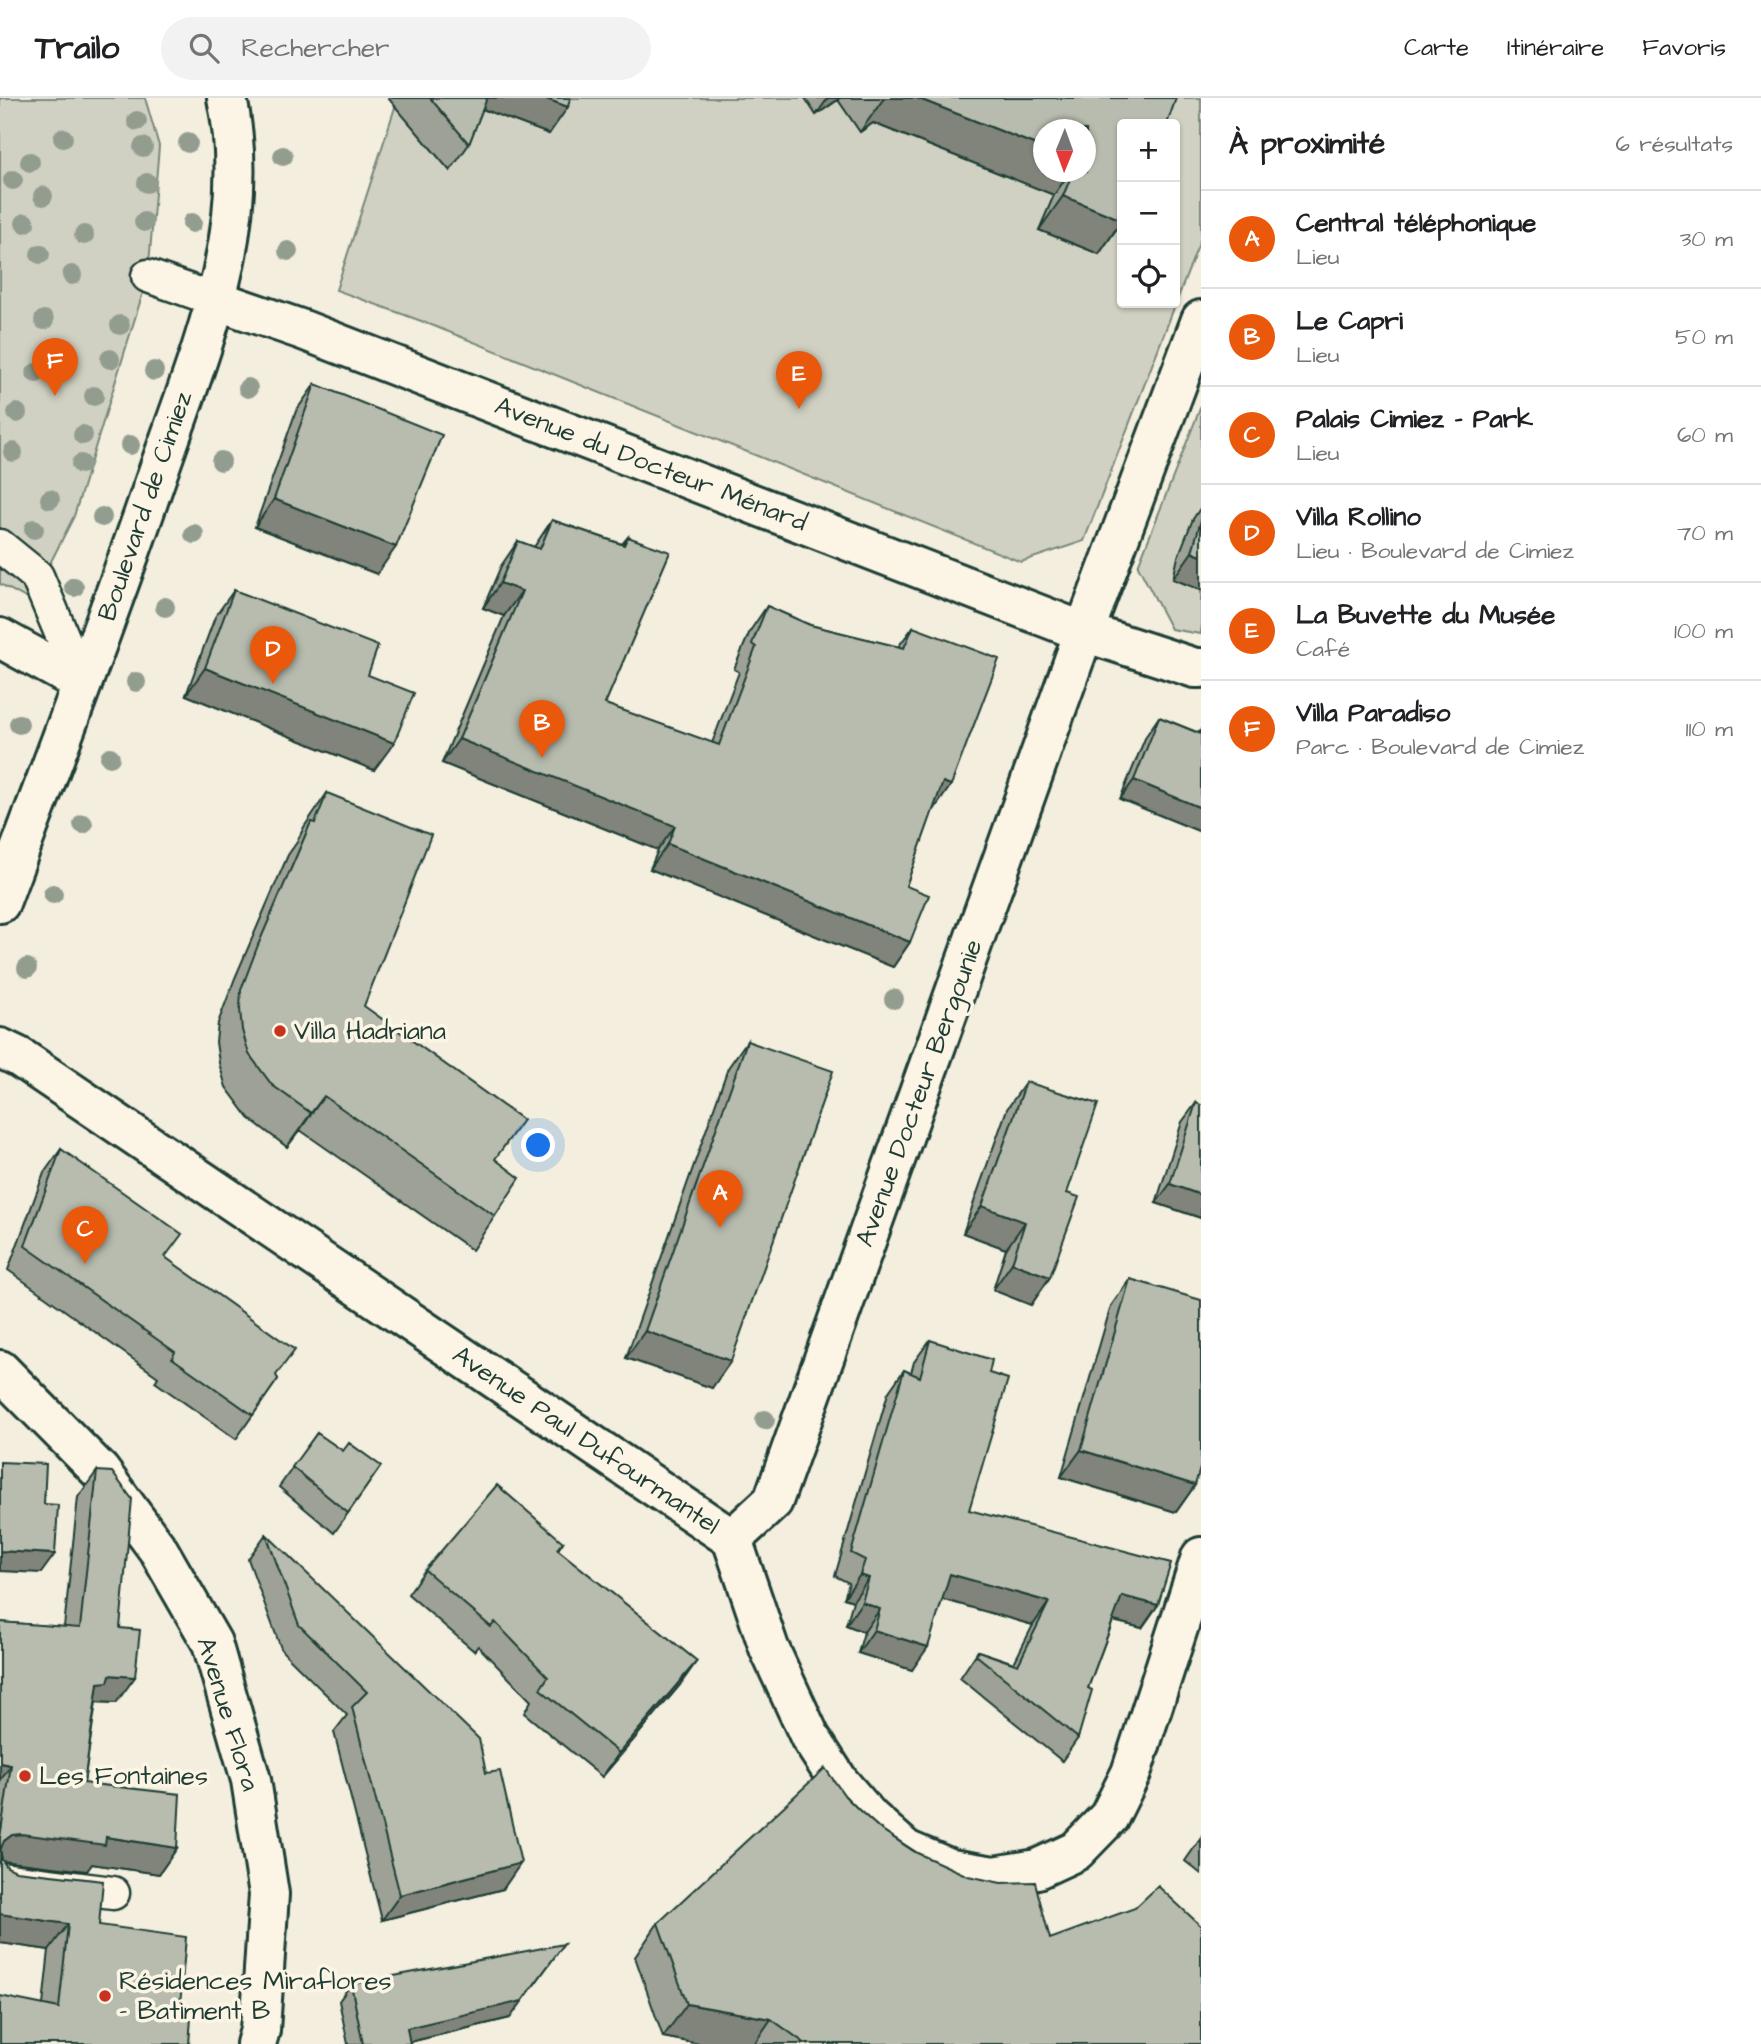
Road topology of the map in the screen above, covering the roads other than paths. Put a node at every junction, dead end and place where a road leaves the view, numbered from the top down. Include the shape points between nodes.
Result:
1 (227, 98) edge
2 (148, 276) dead end
3 (216, 300) junction
4 (1201, 320) edge
5 (0, 546) edge
6 (1084, 632) junction
7 (0, 638) edge
8 (1201, 668) edge
9 (82, 683) junction
10 (0, 903) edge
11 (0, 1048) edge
12 (0, 1370) edge
13 (732, 1539) junction
14 (1201, 1557) edge
15 (0, 1879) edge
16 (113, 1893) dead end
17 (256, 2044) edge

1 - 3 street, Boulevard de Cimiez via 236,150 232,231
2 - 3 lane
3 - 6 street, Avenue du Docteur Ménard
3 - 9 street, Boulevard de Cimiez
4 - 6 street
5 - 9 lane via 37,576
6 - 8 street, Avenue du Docteur Ménard
6 - 13 street, Avenue Docteur Bergounie via 773,1501
7 - 9 street
9 - 10 street, Boulevard de Cimiez
11 - 13 street, Avenue Paul Dufourmantel
12 - 17 street, Avenue Flora via 100,1471 159,1550 212,1643 251,1780 269,1894
13 - 14 street, Avenue Paul Dufourmantel via 769,1648 810,1737 839,1782 906,1850 951,1869 994,1876 1037,1869 1076,1851 1109,1817 1131,1773
15 - 16 lane

